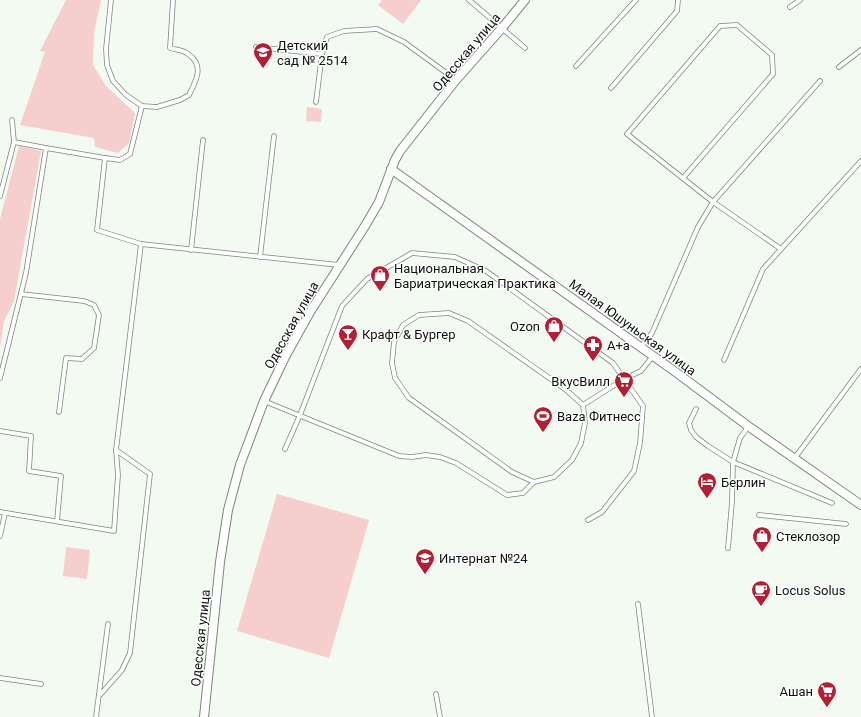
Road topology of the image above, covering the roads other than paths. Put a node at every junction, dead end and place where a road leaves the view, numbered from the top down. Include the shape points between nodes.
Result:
1 (111, 0) edge
2 (173, 0) edge
3 (470, 0) edge
4 (526, 0) edge
5 (636, 0) edge
6 (678, 0) edge
7 (800, 0) edge
8 (790, 7) dead end
9 (502, 28) junction
10 (256, 47) dead end
11 (525, 48) dead end
12 (861, 50) edge
13 (322, 54) junction
14 (576, 66) dead end
15 (839, 67) dead end
16 (456, 80) junction
17 (820, 81) dead end
18 (611, 88) dead end
19 (316, 102) dead end
20 (142, 106) junction
21 (12, 120) dead end
22 (274, 136) dead end
23 (203, 140) dead end
24 (14, 142) junction
25 (46, 148) junction
26 (105, 158) junction
27 (861, 161) edge
28 (391, 169) junction
29 (683, 178) junction
30 (0, 196) edge
31 (713, 202) junction
32 (140, 244) junction
33 (781, 249) junction
34 (191, 250) junction
35 (260, 257) junction
36 (339, 265) junction
37 (21, 294) junction
38 (641, 347) junction
39 (653, 356) junction
40 (724, 360) dead end
41 (861, 369) edge
42 (0, 378) edge
43 (624, 379) junction
44 (264, 401) junction
45 (582, 405) junction
46 (696, 409) dead end
47 (59, 412) dead end
48 (300, 415) junction
49 (748, 426) junction
50 (0, 431) edge
51 (285, 449) dead end
52 (116, 450) junction
53 (794, 459) junction
54 (733, 462) junction
55 (534, 482) junction
56 (832, 503) dead end
57 (861, 505) edge
58 (0, 512) edge
59 (5, 512) junction
60 (759, 515) dead end
61 (588, 520) dead end
62 (57, 521) junction
63 (846, 524) dead end
64 (0, 536) edge
65 (728, 548) dead end
66 (638, 604) dead end
67 (108, 624) dead end
68 (0, 678) edge
69 (41, 684) dead end
70 (436, 694) dead end
71 (100, 695) junction
72 (96, 717) edge
73 (204, 717) edge
74 (440, 717) edge
75 (652, 717) edge

1 - 20 lane via 107,65 113,81 126,95
2 - 20 lane via 170,48 187,53 197,62 198,72 189,95 158,107
3 - 9 lane
4 - 9 street, Одесская улица
5 - 14 lane
6 - 18 lane via 677,11
7 - 8 lane
9 - 11 lane
9 - 16 street, Одесская улица
10 - 13 lane
12 - 15 lane
13 - 16 lane via 327,37 344,31 377,29 404,42
13 - 19 lane
16 - 28 street, Одесская улица via 400,151
17 - 31 lane
20 - 26 lane via 130,154 120,160
21 - 24 lane
22 - 35 lane
23 - 34 lane
24 - 25 lane
24 - 30 lane
25 - 26 lane
25 - 37 lane
26 - 32 lane via 97,230
27 - 33 lane
28 - 36 street, Одесская улица via 379,202
28 - 38 street, Малая Юшуньская улица
29 - 29 lane via 773,74 772,55 737,25 720,26 627,134
29 - 31 lane
31 - 33 lane
31 - 38 lane via 698,227 652,333
32 - 34 lane
32 - 52 lane
33 - 40 lane via 763,269
34 - 35 lane
35 - 36 lane
36 - 44 street, Одесская улица via 285,357
37 - 42 lane
37 - 47 lane via 84,301 94,305 98,315 94,348 82,359 66,358
38 - 39 street, Малая Юшуньская улица
39 - 43 lane via 641,371
39 - 49 street, Малая Юшуньская улица
41 - 53 lane
43 - 45 lane
43 - 48 lane via 613,363 486,271 455,256 412,253 367,279 342,306
43 - 61 lane via 643,406 640,443 634,471 602,512
44 - 48 lane
44 - 73 street, Одесская улица via 240,465 228,510
45 - 55 lane via 585,423 581,443 572,460 554,477
45 - 55 lane via 565,389 468,321 449,313 419,315 403,325 394,342 392,363 395,378 409,398 512,472
46 - 54 lane via 689,423 691,430 702,442
48 - 51 lane
48 - 55 lane via 399,456 426,455 451,461 507,495 523,493
49 - 53 street, Малая Юшуньская улица
49 - 54 lane via 740,438
50 - 62 lane via 31,436 29,471 61,476
52 - 62 lane via 118,475 114,531
52 - 71 lane via 150,474 130,653 122,670
53 - 57 street, Малая Юшуньская улица
54 - 56 lane
54 - 65 lane
58 - 59 lane
59 - 62 lane
59 - 64 lane
60 - 63 lane
66 - 75 lane
67 - 71 lane
68 - 69 lane
70 - 74 lane
71 - 72 lane

